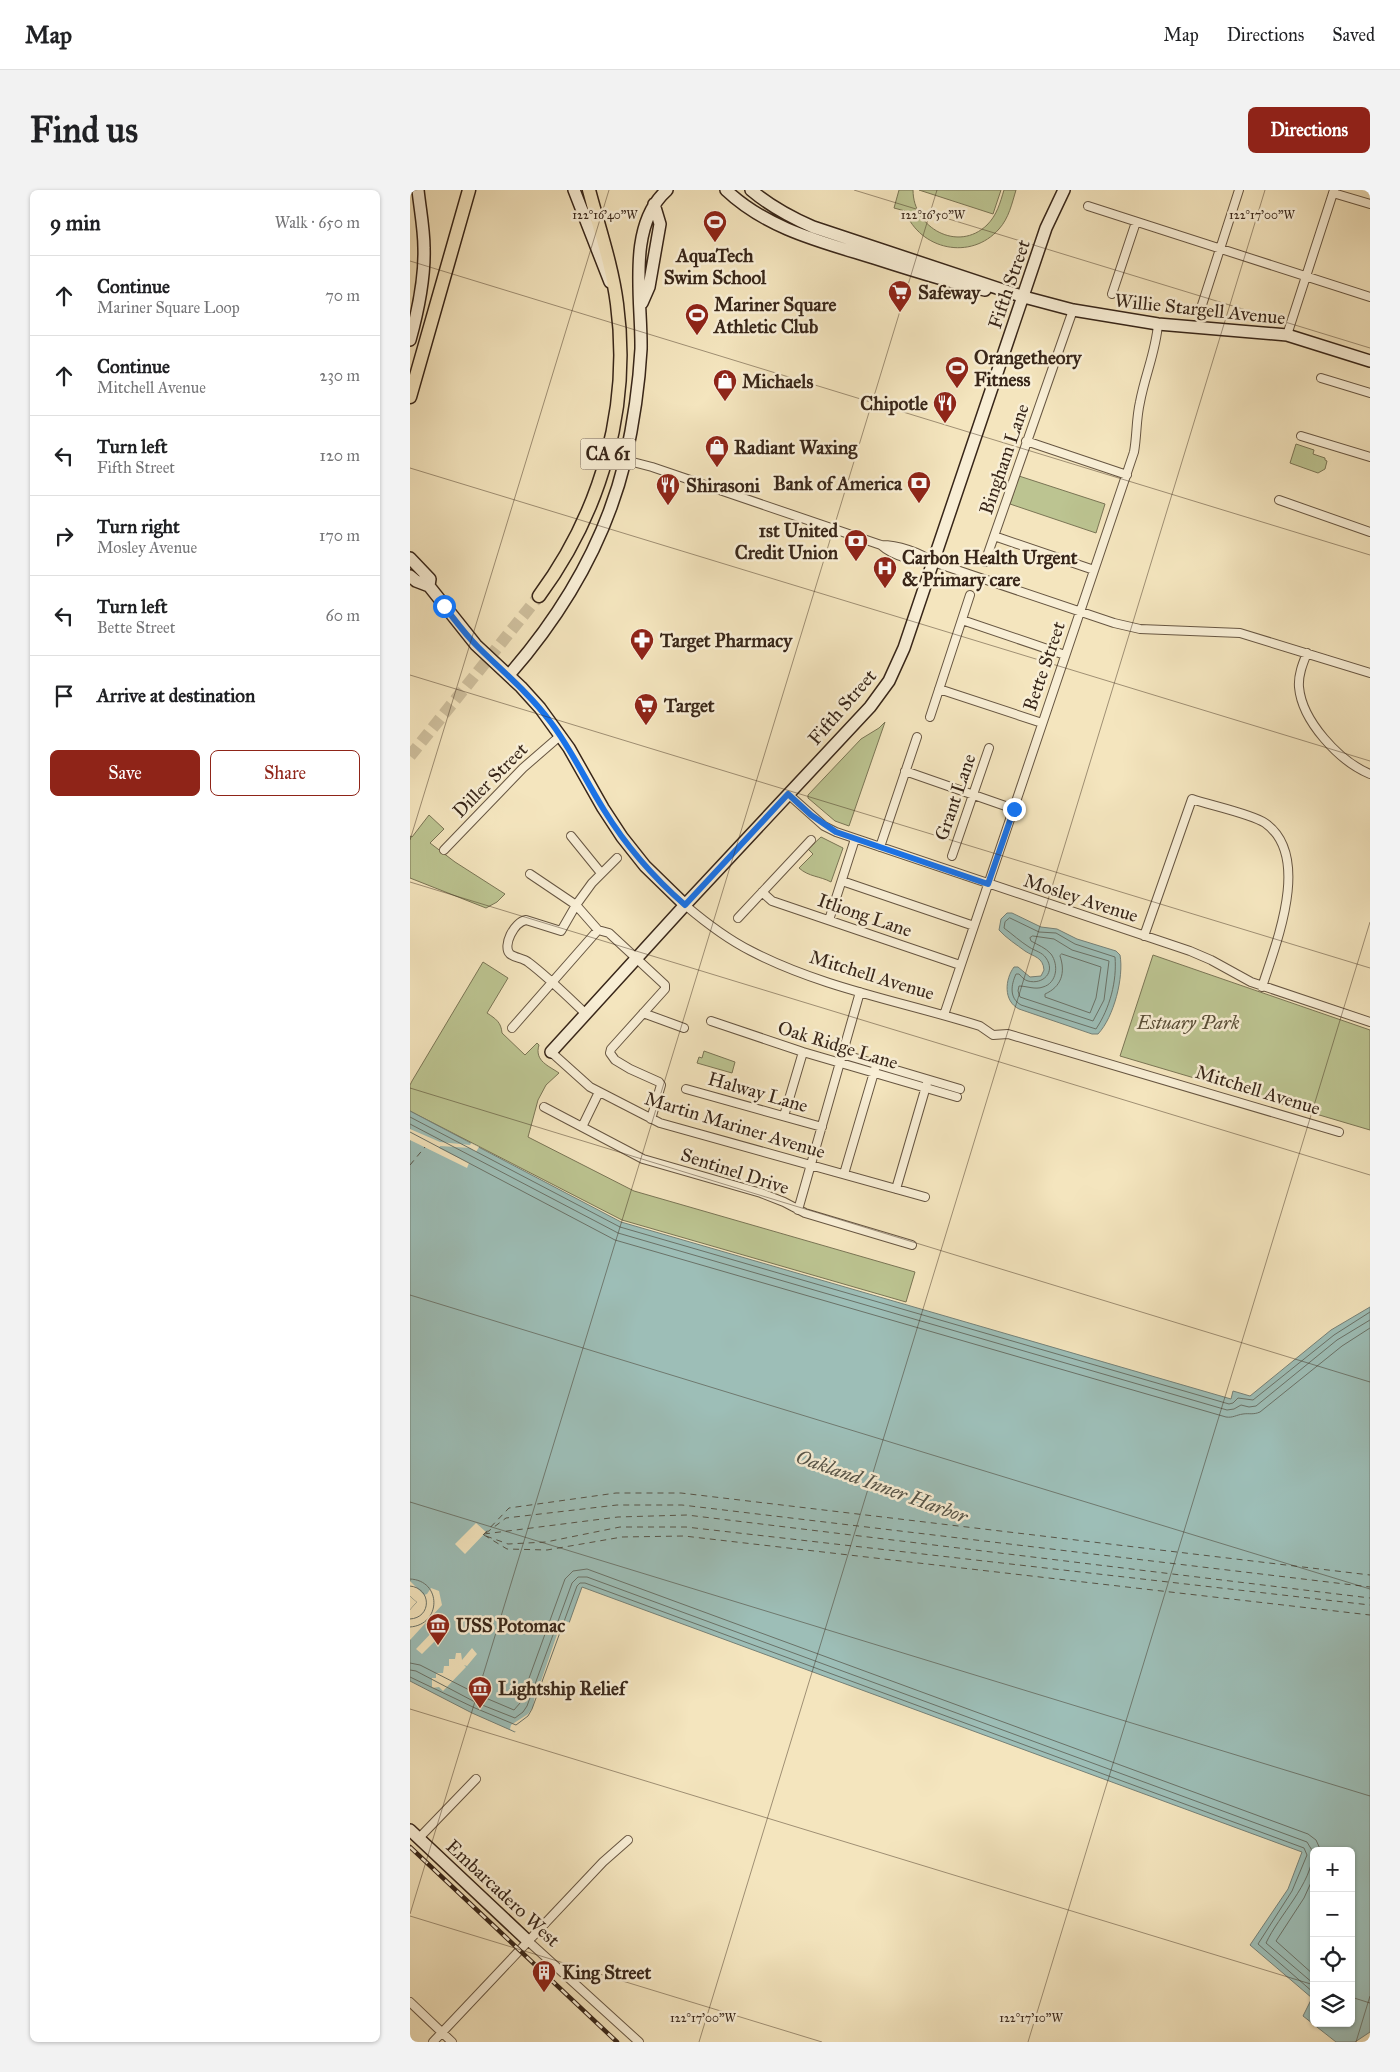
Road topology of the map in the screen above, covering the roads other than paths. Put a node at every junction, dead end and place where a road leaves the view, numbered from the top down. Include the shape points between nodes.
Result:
1 (418, 190) edge
2 (574, 190) edge
3 (589, 190) edge
4 (667, 190) edge
5 (726, 190) edge
6 (750, 190) edge
7 (1064, 190) edge
8 (1239, 190) edge
9 (469, 191) edge
10 (1334, 191) edge
11 (654, 204) junction
12 (1370, 204) edge
13 (1088, 206) dead end
14 (1136, 222) junction
15 (1220, 248) junction
16 (1306, 276) junction
17 (1113, 290) dead end
18 (1024, 296) junction
19 (616, 297) junction
20 (1370, 297) edge
21 (640, 306) junction
22 (1201, 308) dead end
23 (1073, 310) junction
24 (1158, 324) junction
25 (1287, 335) junction
26 (410, 340) edge
27 (1370, 361) edge
28 (1321, 378) dead end
29 (1370, 394) edge
30 (410, 397) edge
31 (1301, 436) dead end
32 (1026, 441) junction
33 (1370, 458) edge
34 (625, 460) junction
35 (1127, 475) junction
36 (1279, 500) dead end
37 (1370, 532) edge
38 (994, 536) junction
39 (410, 558) edge
40 (933, 562) junction
41 (985, 562) dead end
42 (1094, 570) junction
43 (410, 576) edge
44 (429, 586) junction
45 (970, 595) dead end
46 (539, 596) tunnel mouth
47 (1080, 612) junction
48 (962, 620) junction
49 (1307, 653) junction
50 (1065, 655) junction
51 (1370, 673) edge
52 (509, 675) junction
53 (939, 689) junction
54 (930, 717) dead end
55 (1042, 723) junction
56 (561, 735) junction
57 (917, 737) dead end
58 (989, 748) dead end
59 (905, 772) junction
60 (1370, 774) edge
61 (788, 794) junction
62 (972, 795) junction
63 (1014, 809) junction
64 (571, 836) dead end
65 (855, 839) junction
66 (811, 840) dead end
67 (880, 847) junction
68 (444, 850) dead end
69 (952, 856) dead end
70 (617, 858) dead end
71 (601, 873) junction
72 (530, 874) dead end
73 (842, 881) junction
74 (988, 884) junction
75 (762, 892) junction
76 (576, 905) junction
77 (685, 905) junction
78 (738, 918) dead end
79 (829, 920) junction
80 (974, 926) junction
81 (598, 930) junction
82 (1144, 936) junction
83 (637, 958) junction
84 (960, 965) junction
85 (552, 984) junction
86 (1262, 987) junction
87 (860, 992) junction
88 (643, 1013) junction
89 (586, 1014) junction
90 (944, 1015) junction
91 (711, 1021) dead end
92 (1370, 1022) edge
93 (512, 1028) dead end
94 (684, 1028) dead end
95 (551, 1052) joint
96 (803, 1052) junction
97 (841, 1058) junction
98 (876, 1065) junction
99 (874, 1074) junction
100 (927, 1084) junction
101 (686, 1089) dead end
102 (599, 1092) junction
103 (958, 1093) dead end
104 (544, 1107) dead end
105 (784, 1116) junction
106 (651, 1119) junction
107 (582, 1127) junction
108 (822, 1127) junction
109 (1339, 1132) dead end
110 (811, 1165) junction
111 (844, 1174) junction
112 (896, 1189) junction
113 (925, 1197) dead end
114 (798, 1210) junction
115 (912, 1245) dead end
116 (476, 1779) dead end
117 (410, 1830) edge
118 (419, 1838) junction
119 (628, 1840) dead end
120 (528, 1941) junction
121 (410, 2002) edge
122 (442, 2033) junction
123 (433, 2042) edge
124 (452, 2042) edge
125 (639, 2042) edge

1 - 26 street via 424,264
2 - 19 street
3 - 19 main road, CA 61
4 - 11 street
5 - 18 street, Willie Stargell Avenue via 754,213 792,232 945,280
6 - 18 street, Willie Stargell Avenue via 775,208 813,227
7 - 18 street, Fifth Street via 1046,228
8 - 15 street
9 - 30 main road
10 - 12 street
10 - 16 street
11 - 21 street via 642,236
11 - 21 street via 660,224 649,287
13 - 14 street
14 - 15 street
14 - 17 street
15 - 16 street
15 - 22 street
16 - 20 street
16 - 25 street
18 - 23 street, Willie Stargell Avenue
18 - 40 street, Fifth Street
19 - 46 main road, CA 61 via 620,380 608,454 585,518 561,564
21 - 34 street via 639,370
23 - 24 street, Willie Stargell Avenue
23 - 32 street, Bingham Lane
24 - 25 street, Willie Stargell Avenue
24 - 35 street, Bette Street via 1154,355 1139,406 1138,434
25 - 27 street, Willie Stargell Avenue
28 - 29 street
31 - 33 street
32 - 35 street
32 - 38 street, Bingham Lane
34 - 40 street via 881,545 920,554
34 - 52 street via 610,510 580,577 553,621
35 - 42 street, Bette Street
36 - 37 street
38 - 41 street, Bingham Lane
38 - 42 street
39 - 44 street, Mitchell Avenue via 430,579
40 - 47 street
40 - 61 street, Fifth Street via 889,682 870,707
42 - 47 street, Bette Street
43 - 44 street
44 - 52 street, Mitchell Avenue via 471,640
45 - 48 street
47 - 49 street via 1140,629 1240,633
47 - 50 street, Bette Street
48 - 50 street
48 - 53 street
49 - 51 street
49 - 60 street via 1298,685 1311,720 1333,748
50 - 55 street, Bette Street
52 - 56 street, Mitchell Avenue
53 - 54 street
53 - 55 street
55 - 63 street, Bette Street
56 - 68 street, Diller Street via 523,768
56 - 77 street, Mitchell Avenue via 622,837 645,866
57 - 59 street
58 - 62 street, Grant Lane
59 - 62 street
59 - 67 street
61 - 65 street, Mosley Avenue via 824,826
61 - 77 street, Fifth Street
62 - 63 street
62 - 69 street, Grant Lane
63 - 74 street, Bette Street
64 - 71 street
65 - 67 street, Mosley Avenue
65 - 73 street
66 - 75 street
67 - 74 street, Mosley Avenue
70 - 71 street
71 - 76 street
72 - 76 street
73 - 79 street
73 - 80 street
74 - 80 street, Bette Street
74 - 82 street, Mosley Avenue
75 - 78 street
75 - 79 street, Itliong Lane via 772,901
76 - 81 street
76 - 85 street via 561,931 520,921 509,942 511,955 526,960
77 - 83 street, Fifth Street
77 - 87 street, Mitchell Avenue via 722,934 763,957
79 - 84 street, Itliong Lane
80 - 84 street, Bette Street
81 - 83 street via 609,933
81 - 85 street
82 - 86 street, Mosley Avenue via 1206,957
82 - 86 street via 1192,799 1262,821 1278,833 1288,870 1288,897 1283,922
83 - 88 street via 665,986
83 - 89 street, Fifth Street
84 - 90 street, Bette Street
85 - 89 street
85 - 93 street
86 - 92 street, Mosley Avenue
87 - 90 street, Mitchell Avenue
87 - 97 street
88 - 94 street
88 - 106 street via 610,1053 615,1060 661,1085
89 - 95 street, Fifth Street
90 - 109 street, Mitchell Avenue via 980,1026 993,1035 1008,1034
91 - 96 street, Oak Ridge Lane
95 - 102 street, Martin Mariner Avenue via 580,1080
96 - 97 street, Oak Ridge Lane
96 - 105 street
97 - 98 street
97 - 99 street, Oak Ridge Lane
97 - 108 street
98 - 99 street
98 - 100 street
99 - 100 street, Oak Ridge Lane
99 - 111 street
100 - 103 street, Oak Ridge Lane
100 - 112 street
101 - 105 street, Halway Lane
102 - 106 street, Martin Mariner Avenue
102 - 107 street
104 - 107 street, Sentinel Drive
105 - 108 street, Halway Lane
106 - 110 street, Martin Mariner Avenue
107 - 114 street, Sentinel Drive via 643,1159 769,1196
108 - 110 street
110 - 111 street, Martin Mariner Avenue
110 - 114 street
111 - 112 street, Martin Mariner Avenue
112 - 113 street, Martin Mariner Avenue
114 - 115 street, Sentinel Drive
116 - 118 street
117 - 118 street, Embarcadero West
118 - 120 street, Embarcadero West
119 - 120 street
120 - 122 street
120 - 125 street, Embarcadero West
121 - 122 street
122 - 123 street
122 - 124 street

